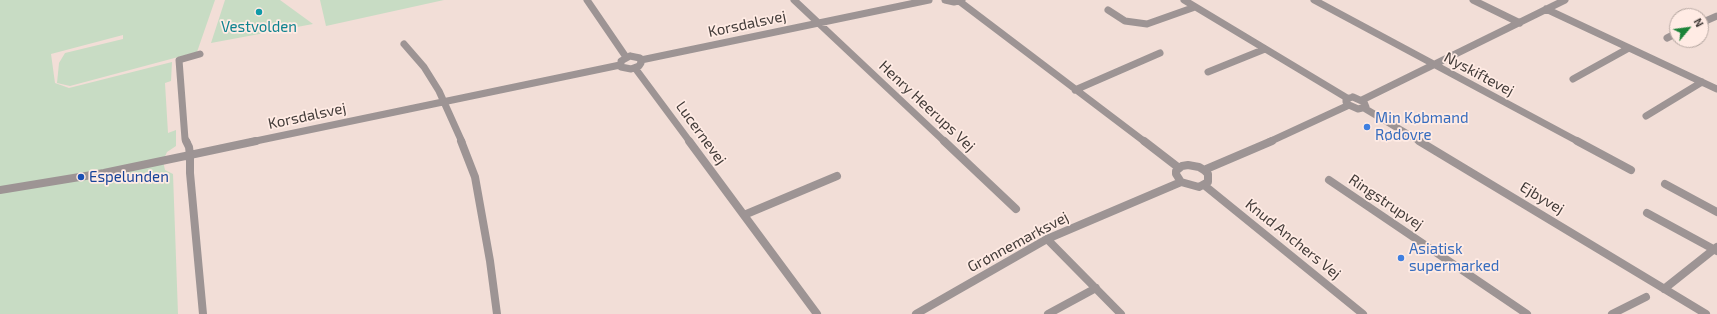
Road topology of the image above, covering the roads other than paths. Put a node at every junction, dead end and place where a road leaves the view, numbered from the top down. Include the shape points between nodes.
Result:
1 (587, 0) edge
2 (794, 0) edge
3 (929, 0) edge
4 (945, 0) edge
5 (1184, 0) edge
6 (1314, 0) edge
7 (1473, 0) edge
8 (1565, 0) edge
9 (960, 1) edge
10 (1195, 7) junction
11 (1108, 10) dead end
12 (1546, 10) junction
13 (1520, 22) junction
14 (818, 23) junction
15 (404, 44) dead end
16 (1629, 48) junction
17 (1265, 49) junction
18 (1160, 53) dead end
19 (200, 54) dead end
20 (626, 57) junction
21 (641, 60) junction
22 (620, 65) junction
23 (1435, 65) junction
24 (635, 68) junction
25 (1208, 72) dead end
26 (1573, 79) dead end
27 (1702, 82) junction
28 (1717, 89) edge
29 (1075, 90) junction
30 (444, 102) junction
31 (1348, 102) junction
32 (1363, 104) junction
33 (1646, 116) dead end
34 (190, 155) junction
35 (1178, 168) junction
36 (1204, 170) junction
37 (1631, 170) dead end
38 (837, 176) dead end
39 (1329, 180) dead end
40 (1181, 182) junction
41 (1665, 184) dead end
42 (1204, 185) junction
43 (0, 190) edge
44 (1016, 209) dead end
45 (1717, 212) edge
46 (1647, 213) dead end
47 (744, 215) junction
48 (1047, 239) junction
49 (1716, 249) edge
50 (1096, 288) junction
51 (1664, 289) junction
52 (1646, 297) dead end
53 (203, 314) edge
54 (498, 314) edge
55 (818, 314) edge
56 (916, 314) edge
57 (1048, 314) edge
58 (1121, 314) edge
59 (1363, 314) edge
60 (1527, 314) edge
61 (1612, 314) edge
62 (1706, 314) edge

1 - 20 street
2 - 14 street, Henry Heerups Vej
3 - 14 street, Korsdalsvej
4 - 9 street
5 - 10 street
6 - 23 street, Nyskiftevej
7 - 13 street
8 - 12 street
9 - 29 street
10 - 11 street via 1147,24 1125,21
10 - 17 street
12 - 13 street
12 - 16 street
13 - 23 street
14 - 21 street, Korsdalsvej
14 - 44 street, Henry Heerups Vej
15 - 30 street via 424,66
16 - 26 street
16 - 27 street
17 - 25 street
17 - 31 street
18 - 29 street
19 - 34 street via 179,60 185,139
20 - 21 street via 637,57
20 - 22 street
21 - 24 street
22 - 24 street via 624,68
22 - 30 street, Korsdalsvej
23 - 32 street
23 - 37 street, Nyskiftevej
24 - 47 street, Lucernevej
27 - 28 street
27 - 33 street
29 - 35 street
30 - 34 street, Korsdalsvej
30 - 54 street via 475,177
31 - 32 street via 1356,98
31 - 36 street
32 - 51 street, Ejbyvej
34 - 43 street, Korsdalsvej via 104,173
34 - 53 street
35 - 36 street via 1194,166
35 - 40 street via 1176,174
36 - 42 street via 1209,178
38 - 47 street
39 - 60 street, Ringstrupvej
40 - 42 street via 1193,186
40 - 48 street, Grønnemarksvej
41 - 45 street
42 - 59 street, Knud Anchers Vej
46 - 49 street
47 - 55 street, Lucernevej
48 - 50 street
48 - 56 street, Grønnemarksvej
49 - 51 street
50 - 57 street
50 - 58 street
51 - 62 street, Ejbyvej
52 - 61 street

